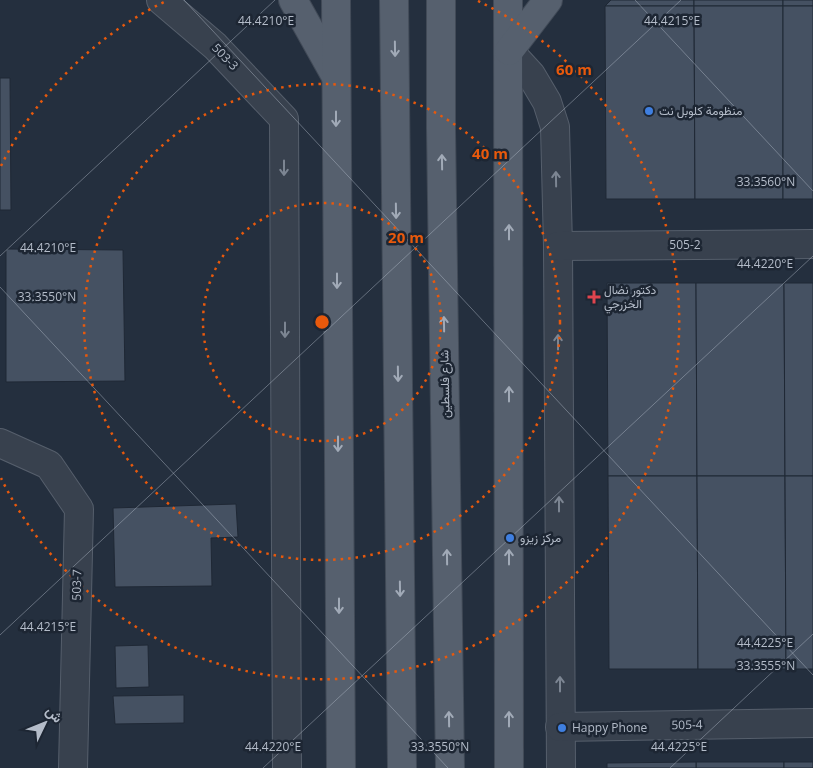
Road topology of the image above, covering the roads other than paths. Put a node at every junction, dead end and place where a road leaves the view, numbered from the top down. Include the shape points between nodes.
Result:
1 (161, 0) edge
2 (293, 0) edge
3 (336, 0) edge
4 (394, 0) edge
5 (441, 0) edge
6 (508, 0) edge
7 (548, 0) edge
8 (509, 52) junction
9 (336, 78) junction
10 (813, 244) edge
11 (558, 246) junction
12 (0, 443) edge
13 (813, 723) edge
14 (560, 727) junction
15 (73, 768) edge
16 (287, 768) edge
17 (340, 768) edge
18 (402, 768) edge
19 (450, 768) edge
20 (509, 768) edge
21 (561, 768) edge

1 -> 16 street, 503-3 via 215,46 284,119
2 - 9 main road
3 - 9 main road
4 -> 18 main road
19 -> 5 main road, شارع فلسطين
6 - 8 main road
7 - 8 main road
11 -> 8 street via 555,127 548,102 531,74
20 -> 8 main road
9 -> 17 main road
10 - 11 street, 505-2
14 -> 11 street
12 - 15 street, 503-7 via 49,465 79,509
13 - 14 street, 505-4
14 - 21 street

